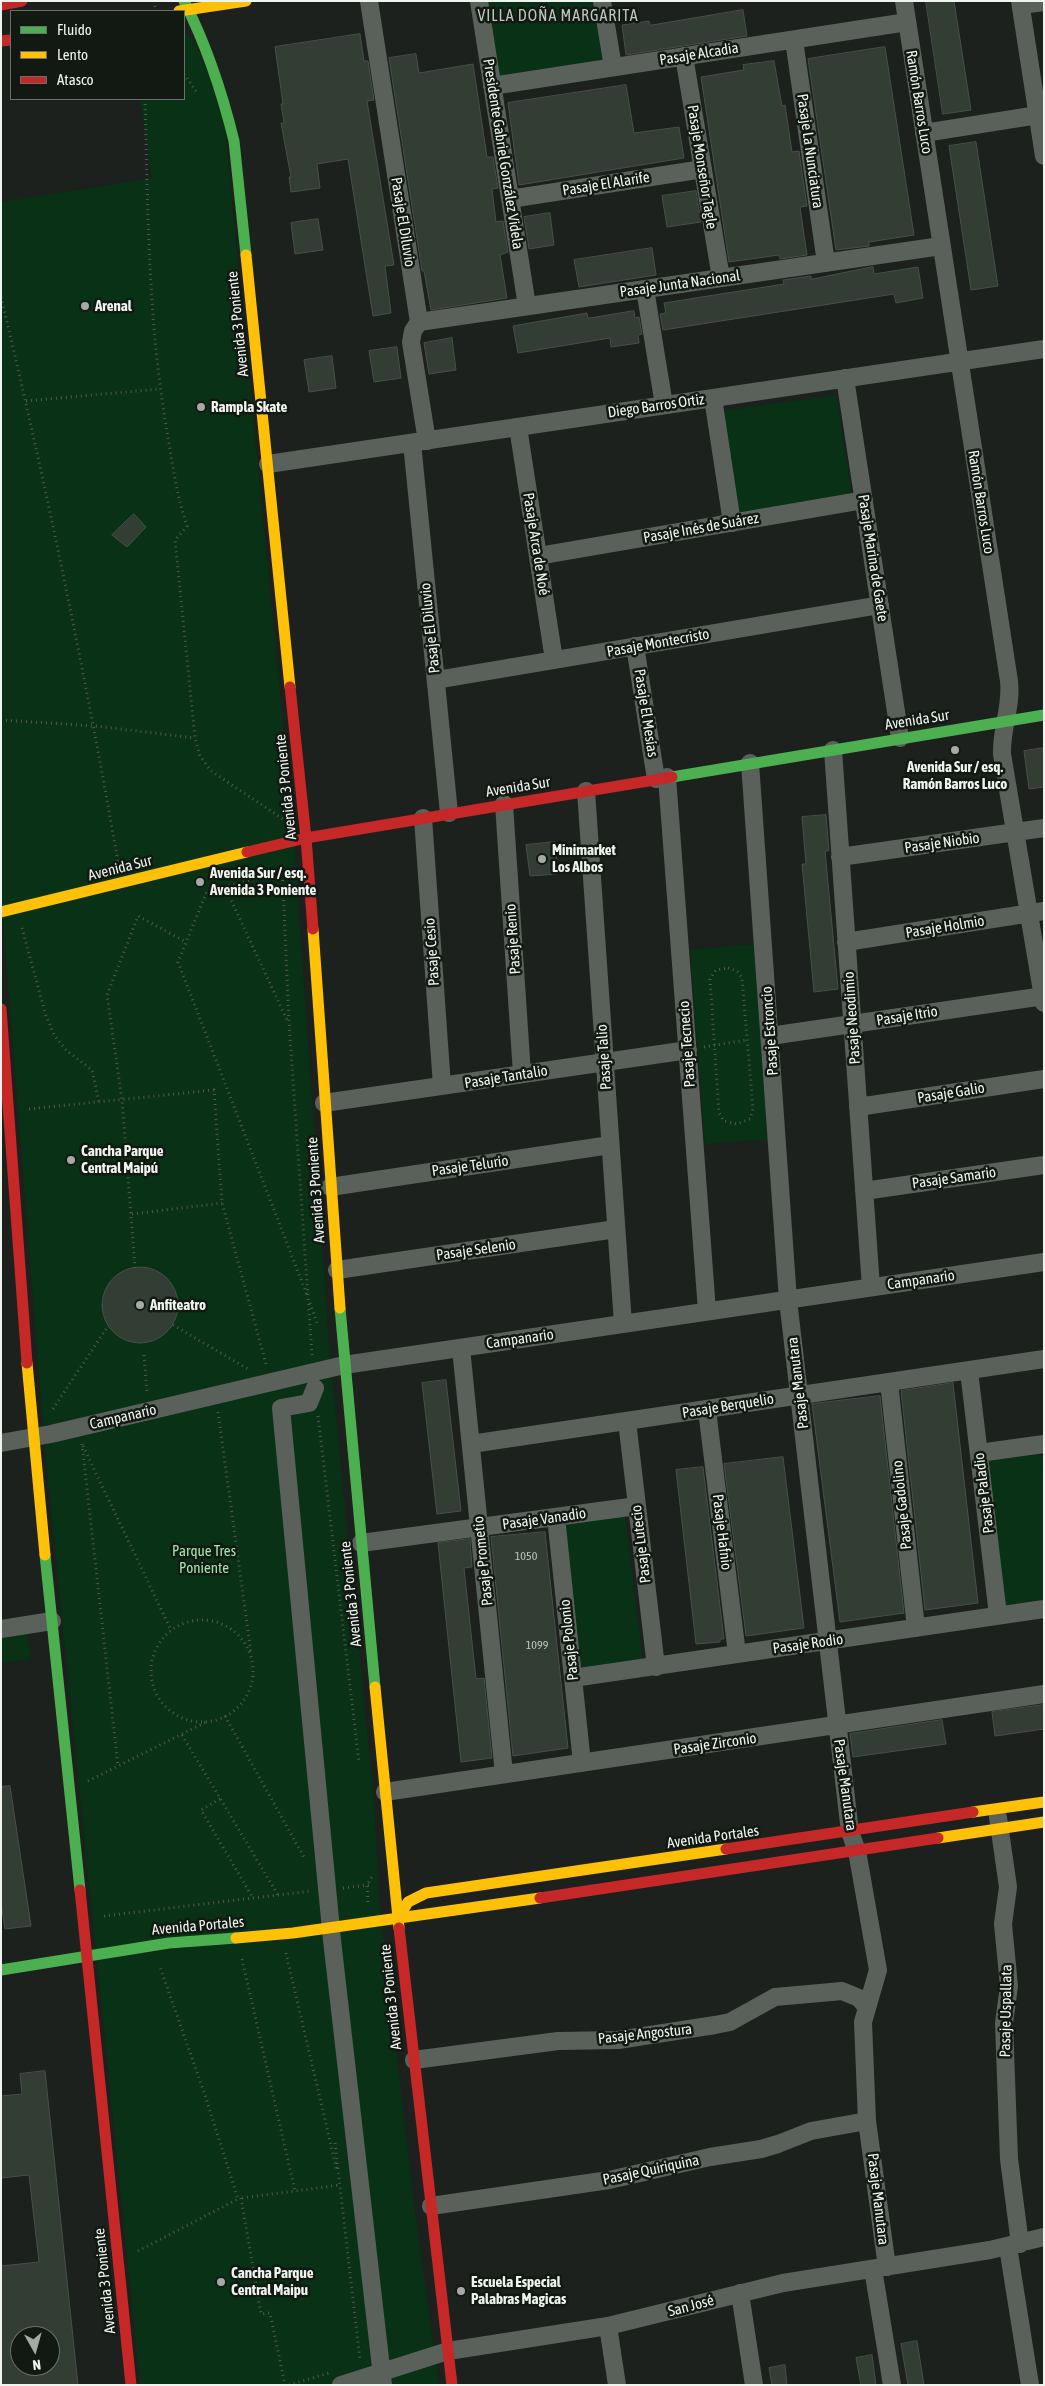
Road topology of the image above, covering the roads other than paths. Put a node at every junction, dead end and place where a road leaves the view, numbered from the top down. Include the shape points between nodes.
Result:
1 (22, 1) edge
2 (246, 1) edge
3 (369, 1) edge
4 (479, 1) edge
5 (602, 1) edge
6 (904, 1) edge
7 (1044, 2) edge
8 (1020, 3) edge
9 (1, 5) edge
10 (184, 7) edge
11 (907, 22) junction
12 (794, 40) junction
13 (684, 56) junction
14 (613, 68) junction
15 (492, 86) junction
16 (1038, 116) junction
17 (924, 133) junction
18 (1044, 156) edge
19 (703, 169) junction
20 (510, 200) junction
21 (942, 246) junction
22 (826, 263) junction
23 (721, 278) junction
24 (645, 289) junction
25 (526, 306) junction
26 (419, 322) junction
27 (1044, 349) edge
28 (959, 362) junction
29 (845, 378) junction
30 (713, 398) junction
31 (664, 405) junction
32 (518, 427) junction
33 (419, 442) junction
34 (268, 464) junction
35 (864, 500) junction
36 (732, 523) junction
37 (538, 556) junction
38 (880, 605) junction
39 (635, 646) junction
40 (554, 660) junction
41 (436, 680) junction
42 (1044, 715) edge
43 (1007, 720) junction
44 (900, 738) junction
45 (833, 750) junction
46 (750, 763) junction
47 (662, 778) junction
48 (586, 791) junction
49 (504, 804) junction
50 (449, 813) junction
51 (423, 818) junction
52 (1044, 828) edge
53 (1015, 832) junction
54 (306, 838) junction
55 (840, 858) junction
56 (1, 912) edge
57 (1036, 912) edge
58 (846, 942) junction
59 (1043, 998) edge
60 (1, 1008) edge
61 (852, 1024) junction
62 (770, 1036) junction
63 (688, 1050) junction
64 (605, 1062) junction
65 (522, 1074) junction
66 (1044, 1079) edge
67 (442, 1086) junction
68 (324, 1103) junction
69 (858, 1107) junction
70 (610, 1145) junction
71 (1044, 1164) edge
72 (330, 1186) junction
73 (864, 1191) junction
74 (616, 1229) junction
75 (1044, 1262) edge
76 (337, 1270) junction
77 (871, 1287) junction
78 (788, 1300) junction
79 (707, 1312) junction
80 (623, 1324) junction
81 (460, 1348) junction
82 (1044, 1360) edge
83 (344, 1365) junction
84 (969, 1370) junction
85 (314, 1379) junction
86 (889, 1382) junction
87 (799, 1396) junction
88 (707, 1410) junction
89 (627, 1422) junction
90 (33, 1438) junction
91 (1, 1444) edge
92 (471, 1444) junction
93 (1044, 1444) edge
94 (979, 1453) junction
95 (637, 1506) junction
96 (556, 1517) junction
97 (479, 1527) junction
98 (361, 1543) junction
99 (1044, 1609) edge
100 (998, 1616) junction
101 (52, 1621) junction
102 (916, 1628) junction
103 (1, 1629) edge
104 (828, 1641) junction
105 (737, 1654) junction
106 (656, 1666) junction
107 (573, 1678) junction
108 (1044, 1694) edge
109 (838, 1726) junction
110 (582, 1763) junction
111 (504, 1774) junction
112 (385, 1792) junction
113 (1044, 1802) edge
114 (997, 1809) junction
115 (1044, 1822) edge
116 (1000, 1828) junction
117 (850, 1832) junction
118 (857, 1851) junction
119 (398, 1919) junction
120 (330, 1927) junction
121 (86, 1956) junction
122 (1, 1970) edge
123 (866, 2006) junction
124 (414, 2060) junction
125 (867, 2120) junction
126 (431, 2206) junction
127 (1044, 2237) edge
128 (1014, 2246) junction
129 (880, 2268) junction
130 (740, 2293) junction
131 (608, 2326) junction
132 (448, 2351) junction
133 (337, 2378) edge
134 (382, 2378) edge
135 (131, 2385) edge
136 (452, 2385) edge
137 (617, 2385) edge
138 (754, 2385) edge
139 (892, 2385) edge
140 (1030, 2385) edge

1 - 9 main road
2 - 10 main road
3 - 26 street, Pasaje El Diluvio
4 - 15 street, Presidente Gabriel González Videla
5 - 14 street
6 - 11 street, Ramón Barros Luco
7 - 8 street
8 - 16 street
10 - 34 main road, Avenida 3 Poniente via 219,80 234,141
11 - 12 street, Pasaje Alcadia
11 - 17 street, Ramón Barros Luco
12 - 13 street, Pasaje Alcadia
12 - 22 street, Pasaje La Nunciatura
13 - 14 street, Pasaje Alcadia
13 - 19 street, Pasaje Monseñor Tagle
14 - 15 street, Pasaje Alcadia
15 - 20 street, Presidente Gabriel González Videla
16 - 17 street
16 - 18 street
17 - 21 street, Ramón Barros Luco
19 - 20 street, Pasaje El Alarife
19 - 23 street, Pasaje Monseñor Tagle
20 - 25 street, Presidente Gabriel González Videla
21 - 22 street, Pasaje Junta Nacional
21 - 28 street, Ramón Barros Luco
22 - 23 street, Pasaje Junta Nacional
23 - 24 street, Pasaje Junta Nacional
24 - 25 street, Pasaje Junta Nacional
24 - 31 street
25 - 26 street, Pasaje Junta Nacional
26 - 33 street, Pasaje El Diluvio via 411,342
27 - 28 street, Diego Barros Ortiz
28 - 29 street, Diego Barros Ortiz
28 - 43 street, Ramón Barros Luco via 1009,681
29 - 30 street, Diego Barros Ortiz
29 - 35 street, Pasaje Marina de Gaete
30 - 31 street, Diego Barros Ortiz
30 - 36 street
31 - 32 street, Diego Barros Ortiz
32 - 33 street, Diego Barros Ortiz
32 - 37 street, Pasaje Arca de Noé
33 - 34 street, Diego Barros Ortiz
33 - 41 street, Pasaje El Diluvio
34 - 54 main road, Avenida 3 Poniente
35 - 36 street, Pasaje Inés de Suárez
35 - 38 street, Pasaje Marina de Gaete
36 - 37 street, Pasaje Inés de Suárez
37 - 40 street, Pasaje Arca de Noé
38 - 39 street, Pasaje Montecristo
38 - 44 street, Pasaje Marina de Gaete
39 - 40 street, Pasaje Montecristo
39 - 47 street, Pasaje El Mesías
40 - 41 street, Pasaje Montecristo
41 - 50 street, Pasaje El Diluvio
42 - 43 main road, Avenida Sur
43 - 44 main road, Avenida Sur
43 - 53 street, Ramón Barros Luco via 1002,754
44 - 45 main road, Avenida Sur
45 - 46 main road, Avenida Sur
45 - 55 street, Pasaje Neodimio
46 - 47 main road, Avenida Sur
46 - 62 street, Pasaje Estroncio
47 - 48 main road, Avenida Sur
47 - 63 street, Pasaje Tecnecio
48 - 49 main road, Avenida Sur
48 - 64 street, Pasaje Talio
49 - 50 main road, Avenida Sur
49 - 65 street, Pasaje Renio
50 - 51 main road, Avenida Sur
51 - 54 main road, Avenida Sur
51 - 67 street, Pasaje Cesio
52 - 53 street, Pasaje Niobio
53 - 55 street, Pasaje Niobio
53 - 57 street, Ramón Barros Luco
54 - 56 main road, Avenida Sur
54 - 68 main road, Avenida 3 Poniente
55 - 58 street, Pasaje Neodimio
57 - 58 street, Pasaje Holmio
57 - 59 street, Ramón Barros Luco
58 - 61 street, Pasaje Neodimio
59 - 61 street, Pasaje Itrio
60 - 90 main road, Avenida 3 Poniente
61 - 62 street, Pasaje Itrio
61 - 69 street, Pasaje Neodimio
62 - 78 street, Pasaje Estroncio
63 - 64 street, Pasaje Tantalio
63 - 79 street, Pasaje Tecnecio
64 - 65 street, Pasaje Tantalio
64 - 70 street, Pasaje Talio
65 - 67 street, Pasaje Tantalio
66 - 69 street, Pasaje Galio
67 - 68 street, Pasaje Tantalio
68 - 72 main road, Avenida 3 Poniente
69 - 73 street, Pasaje Neodimio
70 - 72 street, Pasaje Telurio
70 - 74 street, Pasaje Talio
71 - 73 street, Pasaje Samario
72 - 76 main road, Avenida 3 Poniente
73 - 77 street, Pasaje Neodimio
74 - 76 street, Pasaje Selenio
74 - 80 street, Pasaje Talio
75 - 77 street, Campanario
76 - 83 main road, Avenida 3 Poniente
77 - 78 street, Campanario
78 - 79 street, Campanario
78 - 87 street, Pasaje Manutara
79 - 80 street, Campanario
80 - 81 street, Campanario
81 - 83 street, Campanario
81 - 92 street, Pasaje Prometio
82 - 84 street, Pasaje Berquelio
83 - 85 street, Campanario
83 - 98 main road, Avenida 3 Poniente
84 - 86 street, Pasaje Berquelio
84 - 94 street, Pasaje Paladio
85 - 90 street, Campanario
85 - 120 street via 309,1403 282,1408
86 - 87 street, Pasaje Berquelio
86 - 102 street, Pasaje Gadolino
87 - 88 street, Pasaje Berquelio
87 - 104 street, Pasaje Manutara
88 - 89 street, Pasaje Berquelio
88 - 105 street, Pasaje Hafnio
89 - 92 street, Pasaje Berquelio
89 - 95 street, Pasaje Lutecio
90 - 91 street, Campanario
90 - 101 main road, Avenida 3 Poniente
92 - 97 street, Pasaje Prometio
93 - 94 street
94 - 100 street, Pasaje Paladio
95 - 96 street, Pasaje Vanadio
95 - 106 street, Pasaje Lutecio
96 - 97 street, Pasaje Vanadio
96 - 107 street, Pasaje Polonio
97 - 98 street, Pasaje Vanadio
97 - 111 street, Pasaje Prometio
98 - 112 main road, Avenida 3 Poniente
99 - 100 street, Pasaje Rodio
100 - 102 street, Pasaje Rodio
101 - 103 street
101 - 121 main road, Avenida 3 Poniente
102 - 104 street, Pasaje Rodio
104 - 105 street, Pasaje Rodio
104 - 109 street, Pasaje Manutara
105 - 106 street, Pasaje Rodio
106 - 107 street, Pasaje Rodio
107 - 110 street, Pasaje Polonio
108 - 109 street, Pasaje Zirconio
109 - 110 street, Pasaje Zirconio
109 - 117 street, Pasaje Manutara
110 - 111 street, Pasaje Zirconio
111 - 112 street, Pasaje Zirconio
112 - 119 main road, Avenida 3 Poniente
113 - 114 main road, Avenida Portales
114 - 116 street, Pasaje Uspallata
114 - 117 main road, Avenida Portales
115 - 116 main road, Avenida Portales
116 - 118 main road, Avenida Portales
116 - 128 street, Pasaje Uspallata via 1008,1887 1002,1924 1009,1986 1004,2024
117 - 118 street, Pasaje Manutara
117 - 119 main road, Avenida Portales via 426,1893 406,1903
118 - 119 main road, Avenida Portales
118 - 123 street, Pasaje Manutara via 878,1970
119 - 120 main road, Avenida Portales
119 - 124 main road, Avenida 3 Poniente
120 - 121 main road, Avenida Portales via 196,1940
120 - 134 street
121 - 122 main road, Avenida Portales
121 - 135 main road, Avenida 3 Poniente
123 - 124 street, Pasaje Angostura via 842,1991 775,1998 730,2022 715,2026 618,2040 558,2041
123 - 125 street, Pasaje Manutara via 863,2022
124 - 126 main road, Avenida 3 Poniente
125 - 126 street, Pasaje Quiriquina via 811,2131 761,2149 609,2180
125 - 129 street, Pasaje Manutara
126 - 132 main road, Avenida 3 Poniente
127 - 128 street, San José
128 - 129 street, San José
128 - 140 street, Pasaje Uspallata
129 - 130 street, San José
129 - 139 street, Pasaje Manutara
130 - 131 street, San José
130 - 138 street
131 - 132 street, San José
131 - 137 street
132 - 134 street, San José
132 - 136 main road, Avenida 3 Poniente
133 - 134 street, San José

